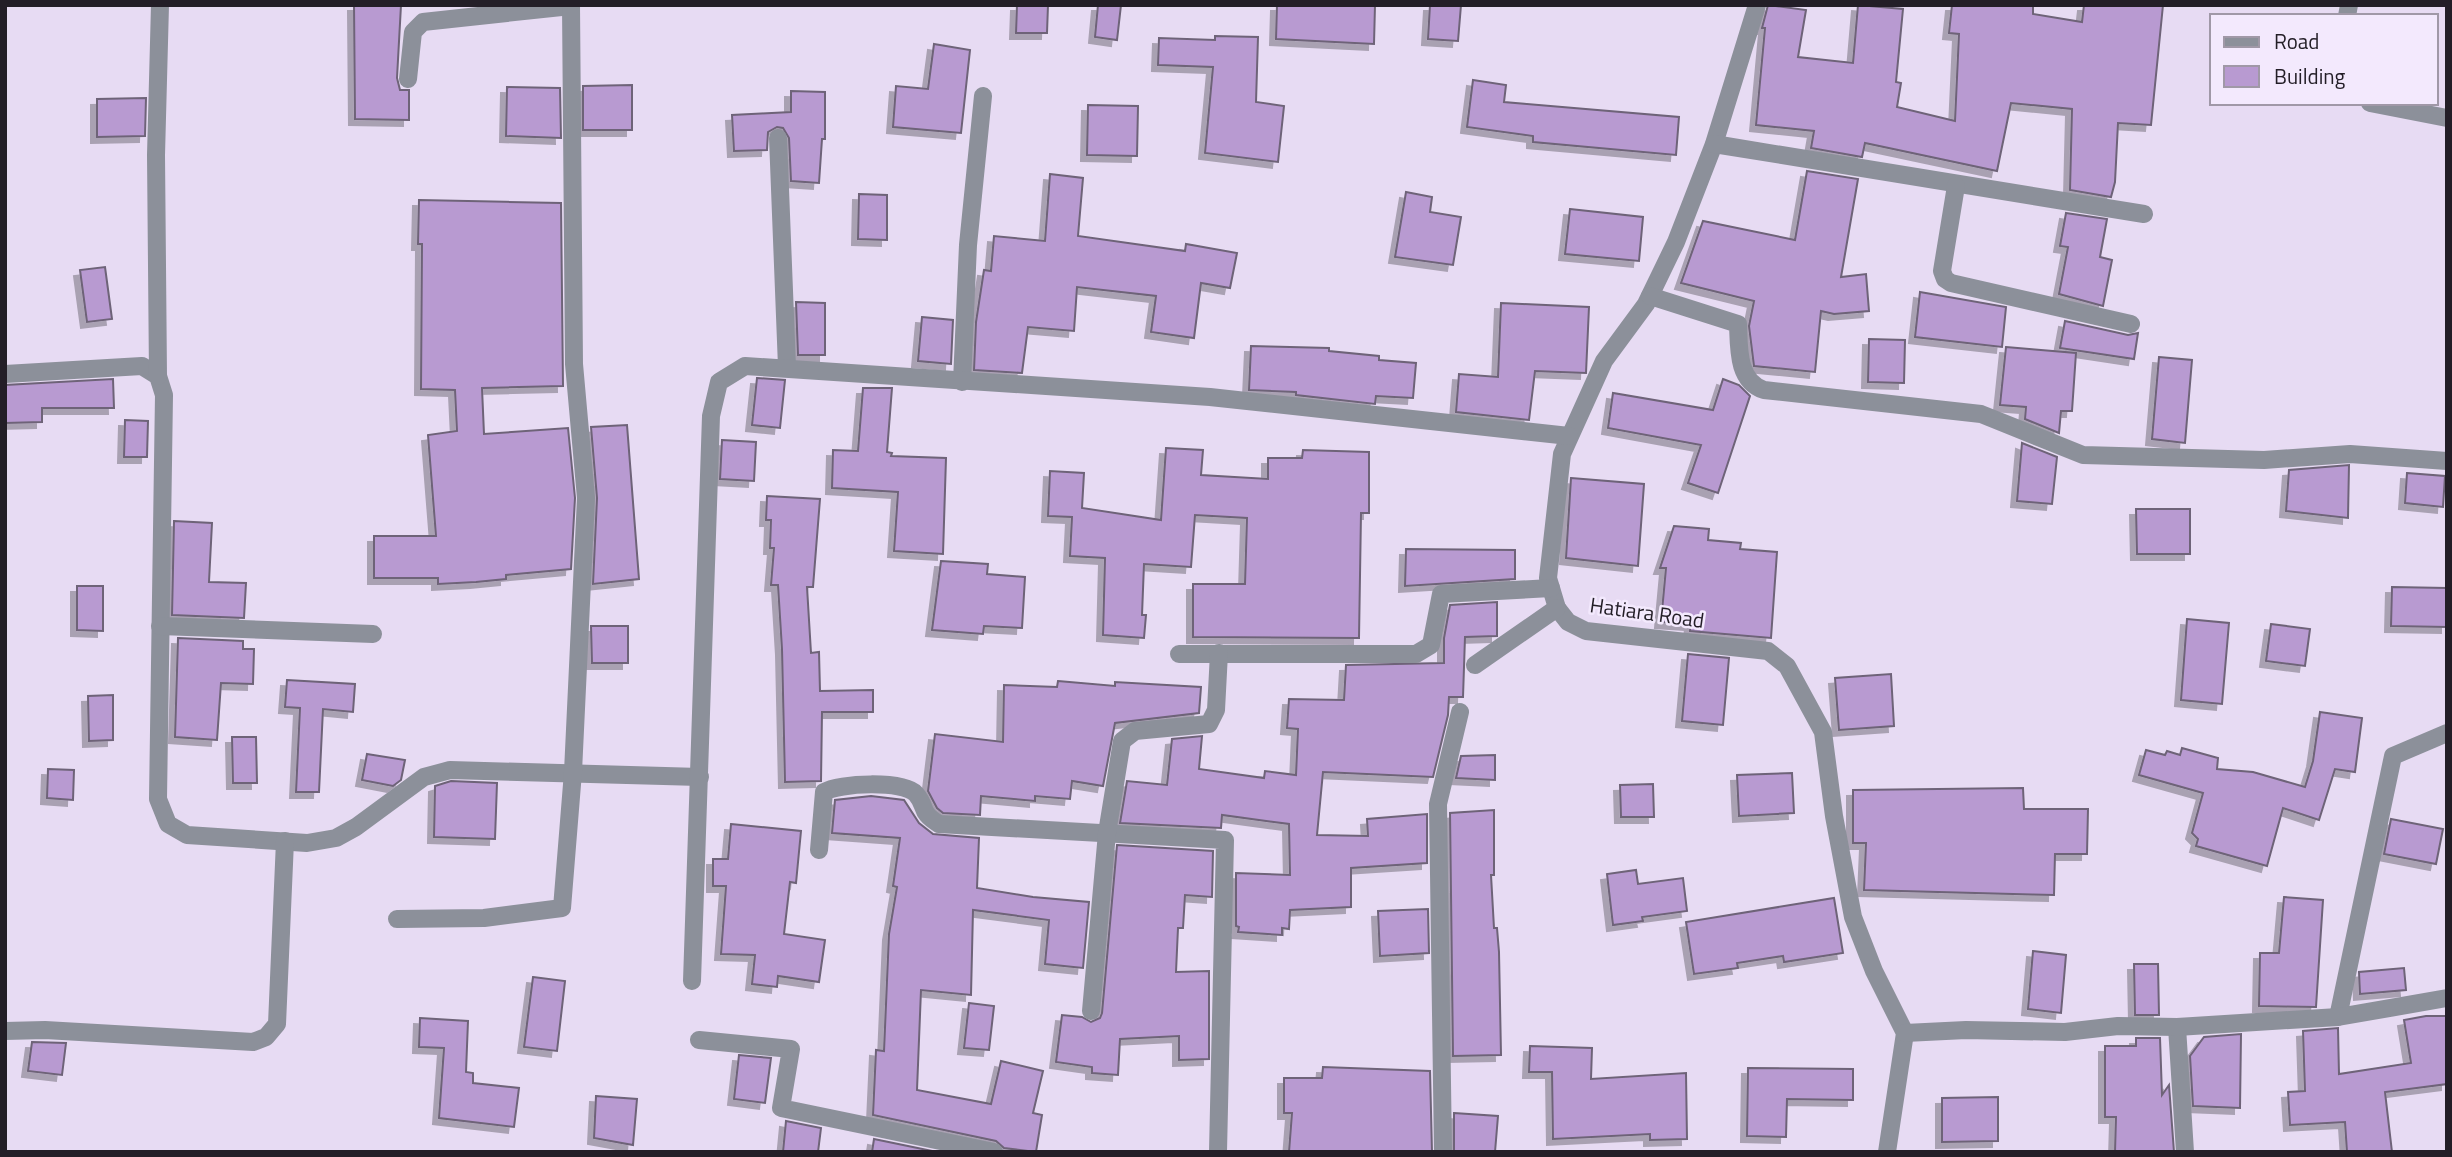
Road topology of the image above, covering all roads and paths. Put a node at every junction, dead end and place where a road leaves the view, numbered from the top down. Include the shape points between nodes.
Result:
1 (160, 5) edge
2 (1757, 5) edge
3 (571, 6) edge
4 (408, 79) dead end
5 (983, 96) dead end
6 (2380, 105) edge
7 (2447, 118) edge
8 (778, 138) dead end
9 (1714, 144) junction
10 (1956, 186) junction
11 (2144, 214) dead end
12 (1650, 296) junction
13 (2131, 324) dead end
14 (787, 367) junction
15 (5, 374) edge
16 (158, 376) junction
17 (962, 382) junction
18 (1569, 436) junction
19 (2447, 461) edge
20 (1551, 588) junction
21 (1557, 608) junction
22 (160, 626) junction
23 (373, 634) dead end
24 (1179, 653) dead end
25 (1219, 653) junction
26 (1475, 665) dead end
27 (1460, 712) dead end
28 (2447, 733) edge
29 (573, 772) junction
30 (699, 777) junction
31 (1107, 833) junction
32 (285, 841) junction
33 (818, 850) dead end
34 (397, 919) dead end
35 (692, 981) dead end
36 (2447, 998) edge
37 (1091, 1011) dead end
38 (2338, 1017) junction
39 (2177, 1027) junction
40 (5, 1031) edge
41 (1905, 1033) junction
42 (699, 1040) dead end
43 (994, 1152) edge
44 (1218, 1152) edge
45 (1443, 1152) edge
46 (1887, 1152) edge
47 (2185, 1152) edge

1 - 16 street
2 - 9 street
3 - 4 street via 423,23 413,32
3 - 29 street via 574,364 586,498
5 - 17 street via 968,245
6 - 7 street
8 - 14 street
9 - 10 street
9 - 12 street
10 - 11 street
10 - 13 street via 1942,271 1945,279
12 - 18 street via 1604,361
12 - 19 street via 1738,324 1742,371 1764,390 1981,414 2083,455 2264,460 2350,454
14 - 17 street
14 - 30 street via 745,366 736,371 719,382 711,416
15 - 16 street via 142,366
16 - 22 street via 164,395
17 - 18 street via 1210,397
18 - 20 street via 1554,503
20 - 21 street
20 - 25 street via 1441,594 1430,645 1416,654
21 - 26 street
21 - 41 street, Hatiara Road via 1567,622 1586,631 1768,651 1787,666 1823,732 1853,917
22 - 23 street
22 - 32 street via 158,799 168,824 187,835
24 - 25 street
25 - 31 street via 1216,710 1209,724 1135,731 1122,741
27 - 45 street via 1438,804
28 - 38 street via 2393,756
29 - 30 street
29 - 32 street via 450,770 415,783 336,838
29 - 34 street via 562,908 484,918
30 - 35 street
31 - 33 street via 939,824 924,815 916,794 902,787 835,786 824,792
31 - 37 street
31 - 44 street via 1226,840
32 - 40 street via 277,1024 266,1037 253,1042
36 - 38 street
38 - 39 street
39 - 41 street
39 - 47 street
41 - 46 street
42 - 43 street via 791,1049 781,1108

